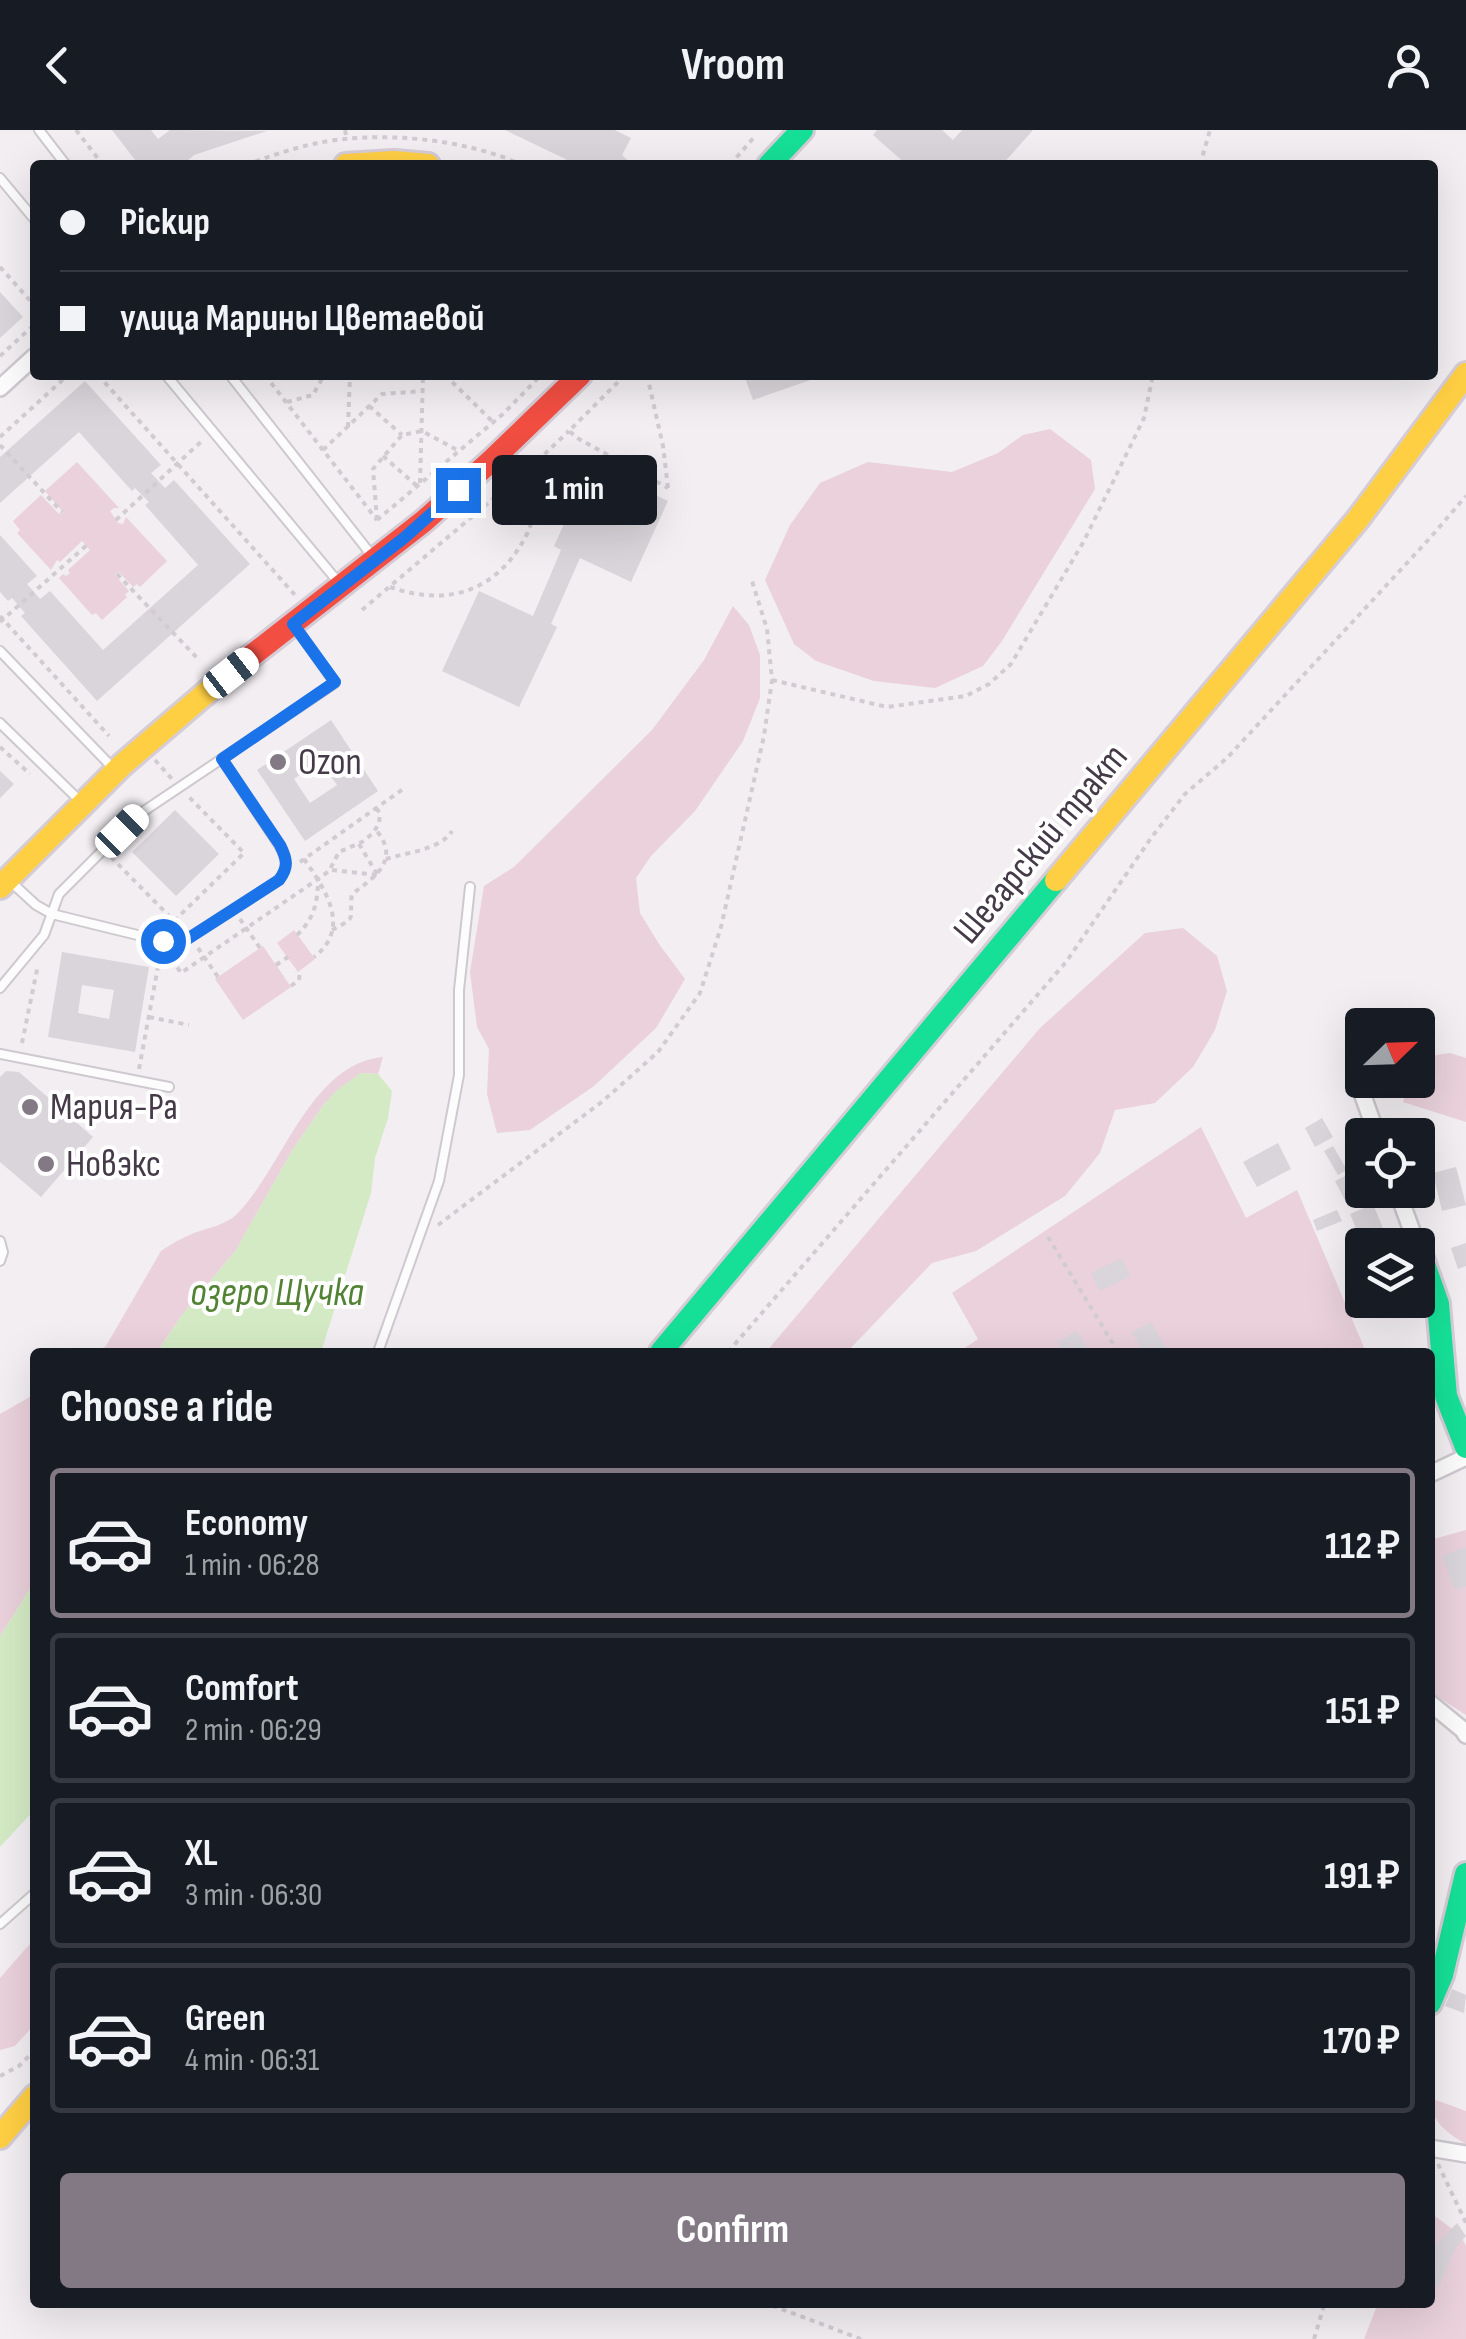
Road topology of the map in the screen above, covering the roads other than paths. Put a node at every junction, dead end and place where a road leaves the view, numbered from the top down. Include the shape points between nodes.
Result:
1 (39, 130) edge
2 (802, 130) edge
3 (62, 160) edge
4 (774, 160) edge
5 (0, 178) edge
6 (30, 214) edge
7 (30, 361) edge
8 (1466, 374) edge
9 (170, 380) edge
10 (234, 380) edge
11 (575, 380) edge
12 (0, 388) edge
13 (376, 560) junction
14 (342, 586) junction
15 (293, 624) junction
16 (0, 651) edge
17 (0, 723) edge
18 (222, 759) junction
19 (116, 770) junction
20 (82, 802) junction
21 (4, 883) edge
22 (470, 887) dead end
23 (52, 914) junction
24 (0, 988) edge
25 (0, 1054) edge
26 (169, 1087) dead end
27 (0, 1242) edge
28 (0, 1261) edge
29 (1435, 1296) edge
30 (379, 1348) edge
31 (664, 1348) edge
32 (1466, 1447) edge
33 (1466, 1457) edge
34 (1435, 1472) edge
35 (1435, 1707) edge
36 (1466, 1735) edge
37 (1466, 1874) edge
38 (30, 1897) edge
39 (0, 1924) edge
40 (1435, 1991) edge
41 (30, 2102) edge
42 (0, 2137) edge
43 (1466, 2154) edge
44 (1435, 2156) edge

1 - 3 lane
2 - 4 main road
5 - 6 lane
7 - 12 street
8 - 31 main road, Шегарский тракт via 1358,519
9 - 14 lane
10 - 13 lane
11 - 13 main road
13 - 14 main road
14 - 15 main road
15 - 18 lane via 335,682
15 - 19 main road
16 - 19 lane
17 - 20 lane
18 - 23 lane via 138,815 60,894
18 - 23 lane via 287,859 279,880 178,945
19 - 20 main road
20 - 21 main road
21 - 23 lane
22 - 30 lane via 459,1075 438,1181
23 - 24 lane
25 - 26 lane
27 - 28 lane
29 - 32 main road via 1446,1396
33 - 34 street
35 - 36 street
37 - 40 main road
38 - 39 lane
41 - 42 main road
43 - 44 street

